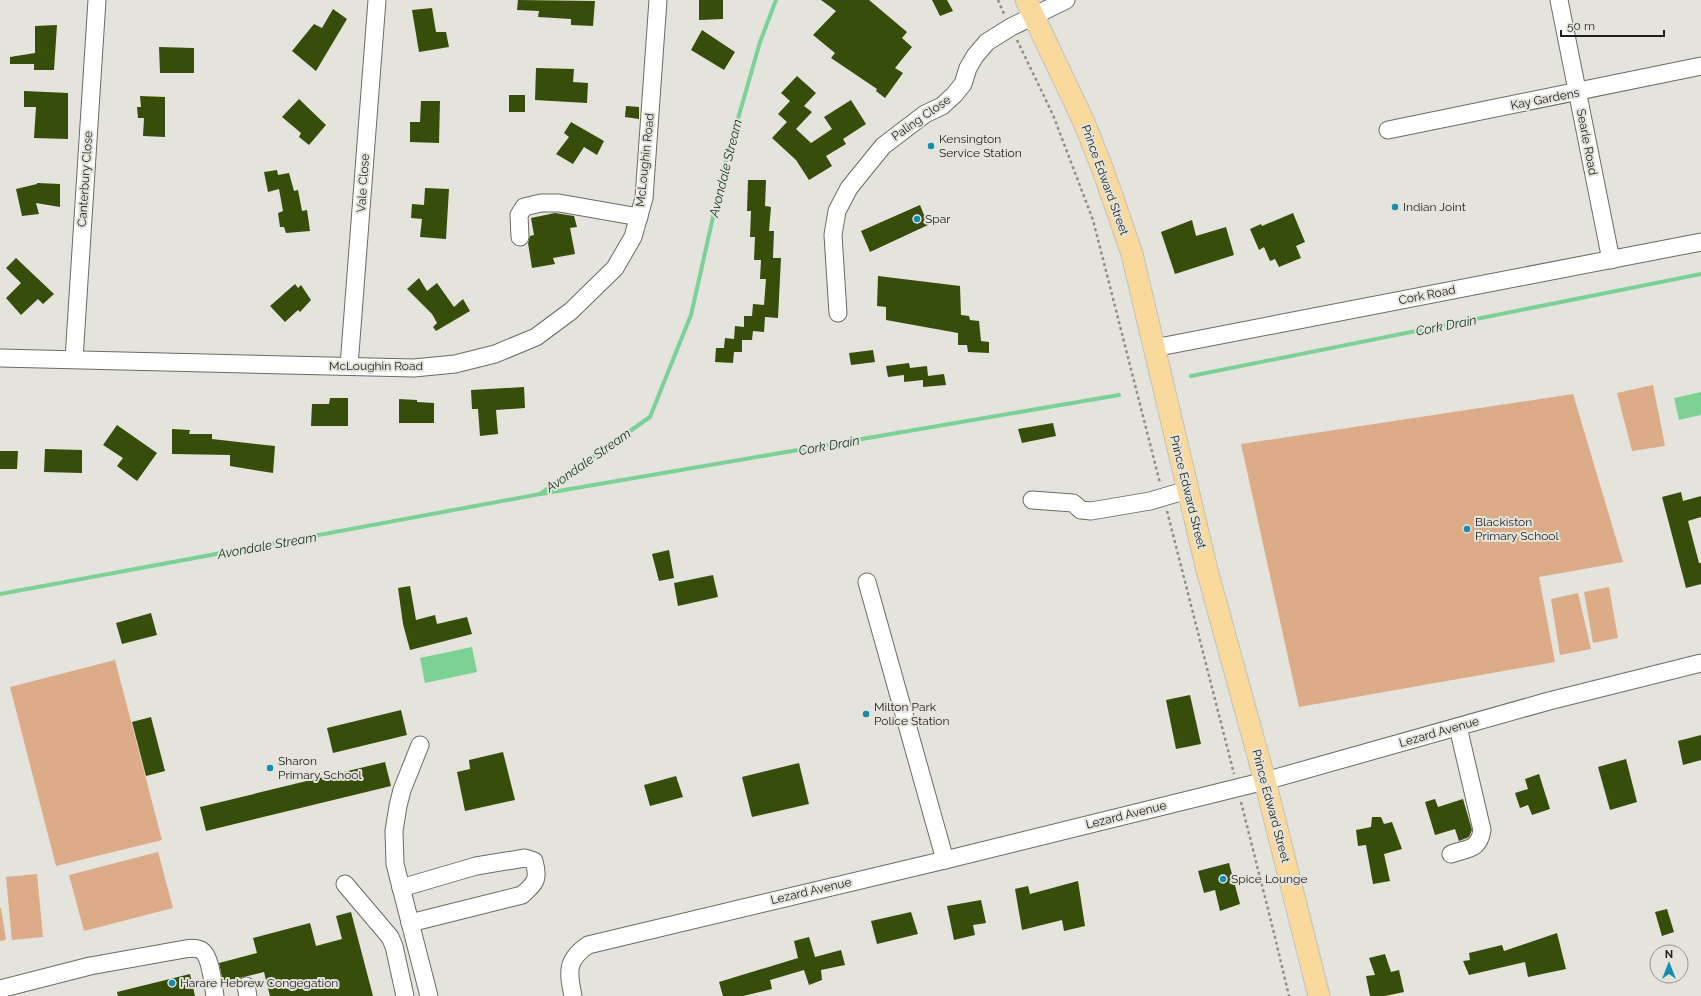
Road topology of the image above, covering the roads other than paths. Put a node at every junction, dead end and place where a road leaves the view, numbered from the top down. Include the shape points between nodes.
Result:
1 (97, 0) edge
2 (377, 0) edge
3 (658, 0) edge
4 (1066, 0) edge
5 (1559, 0) edge
6 (1030, 8) edge
7 (1701, 66) edge
8 (1577, 92) junction
9 (1388, 130) dead end
10 (639, 217) junction
11 (520, 237) dead end
12 (1701, 242) edge
13 (1611, 260) junction
14 (838, 313) dead end
15 (1154, 348) junction
16 (0, 358) edge
17 (74, 359) junction
18 (350, 366) junction
19 (1187, 490) junction
20 (1032, 500) dead end
21 (867, 582) dead end
22 (1701, 662) edge
23 (1458, 727) junction
24 (420, 745) dead end
25 (1265, 781) junction
26 (1451, 854) dead end
27 (945, 860) junction
28 (345, 884) dead end
29 (401, 888) junction
30 (410, 923) junction
31 (0, 989) edge
32 (215, 996) edge
33 (405, 996) edge
34 (430, 996) edge
35 (573, 996) edge
36 (1319, 996) edge

1 - 17 street, Canterbury Close
2 - 18 street, Vale Close
3 - 10 street, McLoughin Road via 644,198
4 - 6 street, Paling Close
5 - 8 street, Searle Road
6 - 14 street, Paling Close via 1011,27 987,42 975,56 963,84 954,95 883,146 849,188 837,211 833,235
6 - 15 main road, Prince Edward Street via 1083,120 1103,170 1132,254
7 - 8 street, Kay Gardens
8 - 9 street, Kay Gardens
8 - 13 street, Searle Road
10 - 11 street via 558,203 541,203 524,207 519,215
10 - 18 street, McLoughin Road via 633,237 615,268 571,311 536,337 495,354 455,364 414,368
12 - 13 street, Cork Road
13 - 15 street, Cork Road
15 - 19 main road, Prince Edward Street
16 - 17 street, McLoughin Road
17 - 18 street, McLoughin Road
19 - 20 street via 1150,501 1091,511 1081,510 1073,503
19 - 25 main road, Prince Edward Street
21 - 27 street
22 - 23 street, Lezard Avenue
23 - 25 street, Lezard Avenue
23 - 26 street via 1482,830 1481,840 1475,846
24 - 29 street via 402,790 394,831 395,864
25 - 27 street, Lezard Avenue
25 - 36 main road, Prince Edward Street
27 - 35 street, Lezard Avenue via 588,945 576,953 570,967
28 - 33 street via 390,937
29 - 30 street
29 - 30 street via 476,866 525,858 534,861 538,873 534,884 522,895
30 - 34 street
31 - 32 street via 90,966 194,948 206,955

